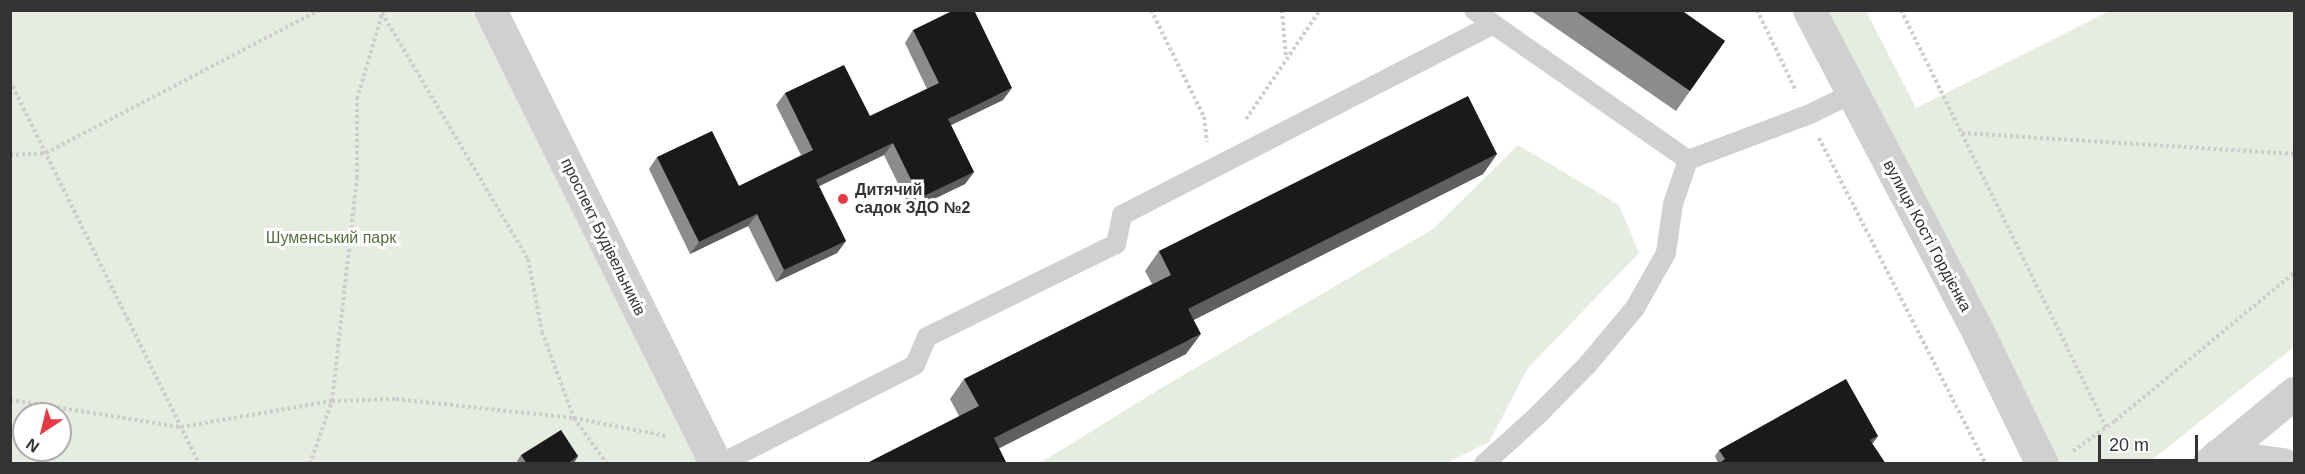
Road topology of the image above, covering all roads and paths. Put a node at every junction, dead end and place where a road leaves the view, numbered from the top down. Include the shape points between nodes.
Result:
1 (320, 10) edge
2 (490, 10) edge
3 (1151, 10) edge
4 (1282, 10) edge
5 (1320, 10) edge
6 (1474, 10) edge
7 (1757, 10) edge
8 (1809, 10) edge
9 (1901, 10) edge
10 (383, 12) edge
11 (1493, 24) junction
12 (1287, 59) junction
13 (10, 81) edge
14 (1853, 93) junction
15 (1808, 115) junction
16 (1243, 124) dead end
17 (1961, 133) junction
18 (46, 153) junction
19 (2295, 154) edge
20 (10, 155) edge
21 (1688, 160) junction
22 (1211, 170) junction
23 (2295, 273) edge
24 (2295, 393) edge
25 (10, 400) edge
26 (332, 401) junction
27 (574, 418) junction
28 (181, 427) junction
29 (2106, 427) junction
30 (714, 457) edge
31 (2056, 458) edge
32 (2213, 459) edge
33 (199, 464) edge
34 (310, 464) edge
35 (607, 464) edge
36 (1484, 464) edge
37 (1986, 464) edge
38 (2282, 464) edge

1 - 18 path
2 - 30 street, проспект Будівельників
3 - 22 path via 1204,117
4 - 12 path
5 - 12 path
6 - 11 lane
7 - 15 path
8 - 14 street, вулиця Кості Гордієнка
9 - 17 path
10 - 26 path via 357,99 357,178
10 - 27 path via 528,259 542,332
11 - 21 lane
11 - 22 lane
12 - 16 path
13 - 18 path
14 - 15 lane
14 - 31 street, вулиця Кості Гордієнка via 1974,324
15 - 21 lane
15 - 37 path
17 - 19 path
17 - 29 path
18 - 20 path
18 - 28 path
21 - 36 lane via 1673,204 1666,253 1635,308 1589,363
22 - 30 lane via 1122,215 1116,244 927,337 915,365
23 - 29 path
24 - 32 street
25 - 28 path
26 - 27 path via 396,399
26 - 28 path
26 - 34 path
27 - 30 path
27 - 35 path
28 - 33 path
29 - 31 path
32 - 38 street

